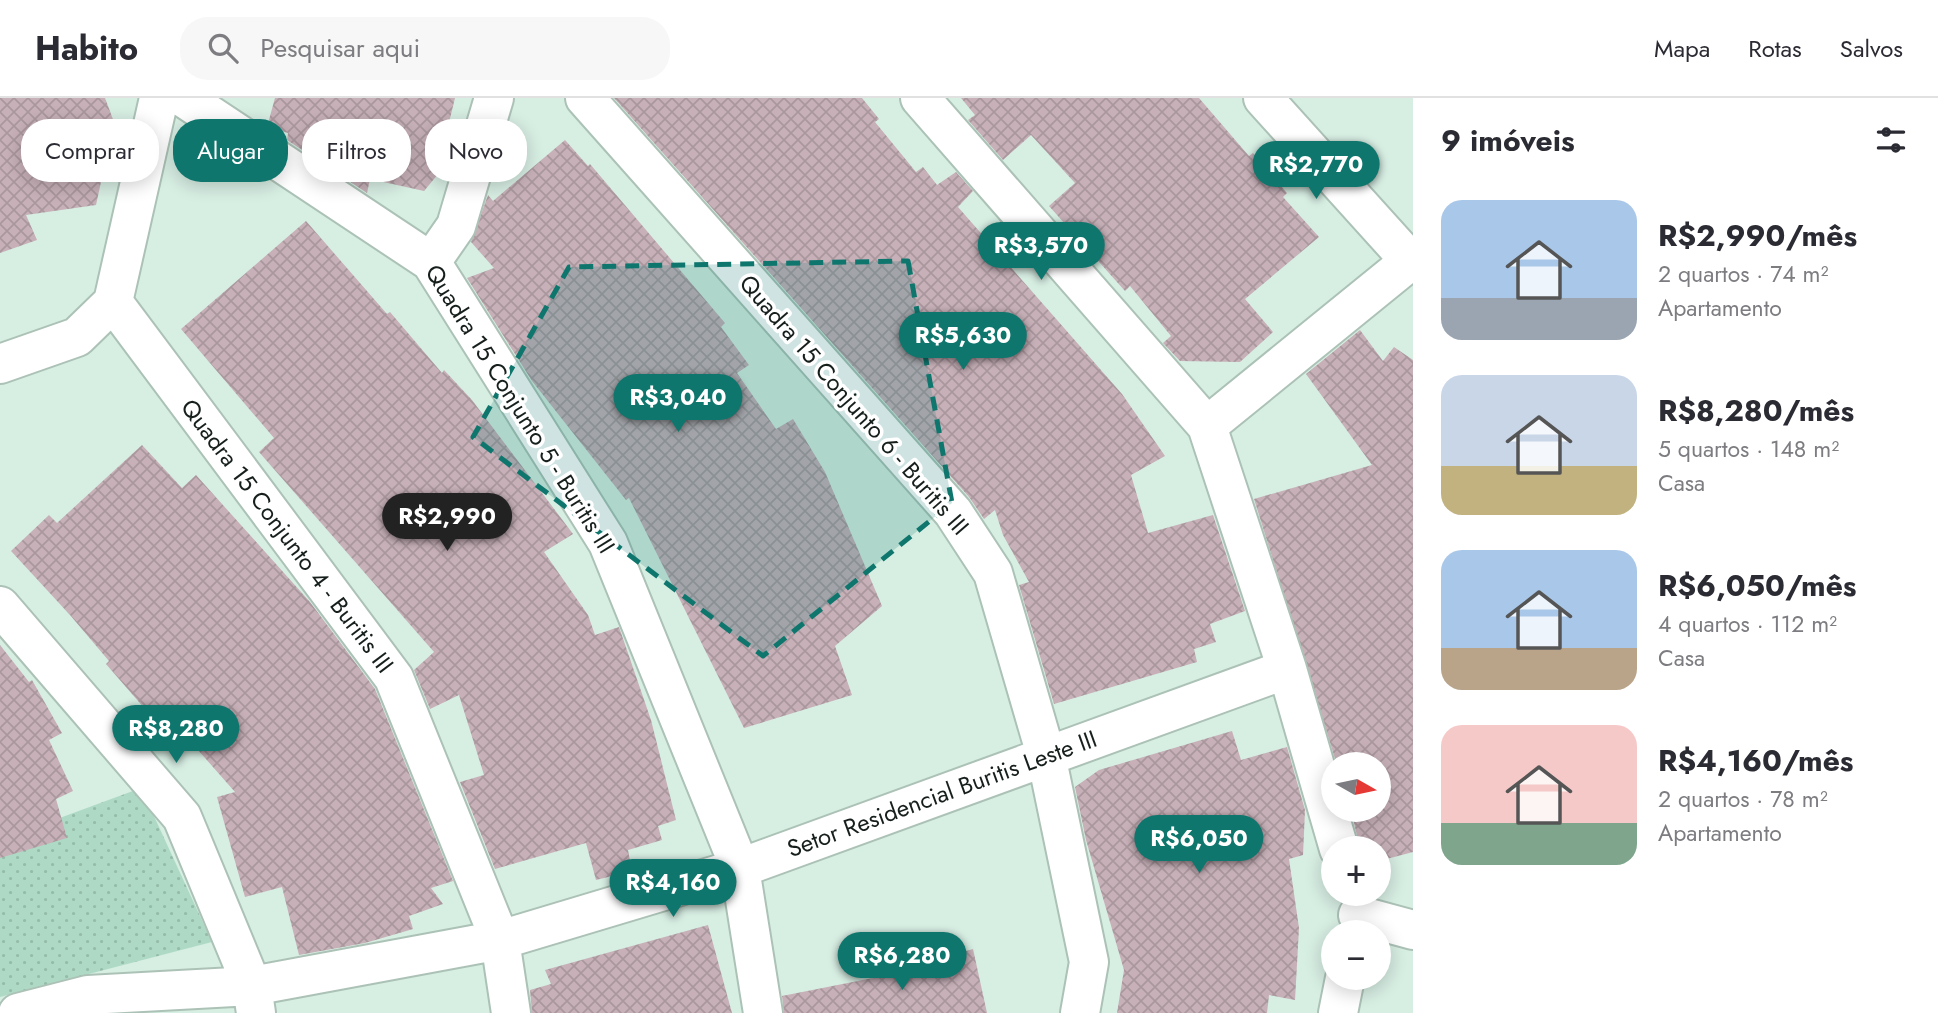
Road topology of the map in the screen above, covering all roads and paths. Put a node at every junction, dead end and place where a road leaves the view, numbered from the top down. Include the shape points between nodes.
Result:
1 (159, 98) edge
2 (184, 98) edge
3 (494, 98) edge
4 (584, 98) edge
5 (920, 98) edge
6 (1263, 98) edge
7 (431, 262) junction
8 (1412, 263) edge
9 (113, 302) junction
10 (0, 364) edge
11 (1207, 426) junction
12 (0, 606) edge
13 (1287, 669) junction
14 (1046, 755) junction
15 (1335, 836) edge
16 (740, 868) junction
17 (1354, 914) edge
18 (1413, 930) edge
19 (500, 940) junction
20 (1343, 990) edge
21 (254, 1000) edge
22 (18, 1013) edge
23 (511, 1013) edge
24 (763, 1013) edge
25 (1080, 1013) edge
26 (1338, 1013) edge

1 - 9 street
2 - 7 street, Quadra 15 Conjunto 5 - Buritis III
3 - 7 street via 456,226
4 - 14 street, Quadra 15 Conjunto 6 - Buritis III via 953,512 993,573
5 - 11 street
6 - 8 street
7 - 16 street, Quadra 15 Conjunto 5 - Buritis III via 608,544
8 - 11 street
9 - 10 street via 77,337
9 - 19 street, Quadra 15 Conjunto 4 - Buritis III via 394,678
11 - 13 street
12 - 21 street via 182,817
13 - 14 street, Setor Residencial Buritis Leste III
13 - 15 street
14 - 16 street, Setor Residencial Buritis Leste III
14 - 25 street, Quadra 15 Conjunto 6 - Buritis III via 1089,962
16 - 19 street, Setor Residencial Buritis Leste III
16 - 24 street, Quadra 15 Conjunto 5 - Buritis III
17 - 18 street
19 - 21 street, Setor Residencial Buritis Leste III
19 - 23 street, Quadra 15 Conjunto 4 - Buritis III
20 - 26 street
21 - 22 street, Setor Residencial Buritis Leste III via 88,995

